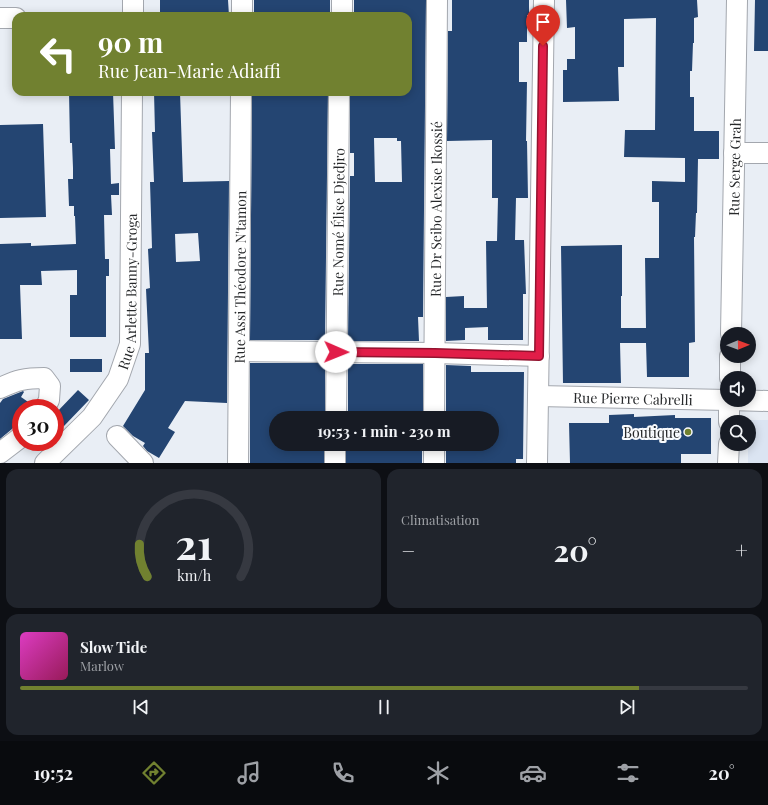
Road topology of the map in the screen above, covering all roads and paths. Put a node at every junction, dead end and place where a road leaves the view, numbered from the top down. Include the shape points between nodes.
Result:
1 (133, 0) edge
2 (242, 0) edge
3 (342, 0) edge
4 (437, 0) edge
5 (544, 0) edge
6 (737, 0) edge
7 (133, 12) edge
8 (242, 12) edge
9 (342, 12) edge
10 (0, 18) edge
11 (12, 18) edge
12 (132, 96) edge
13 (241, 96) edge
14 (339, 96) edge
15 (734, 153) junction
16 (768, 153) edge
17 (731, 327) edge
18 (240, 351) junction
19 (336, 352) junction
20 (435, 353) junction
21 (539, 356) junction
22 (0, 388) edge
23 (538, 396) junction
24 (49, 399) edge
25 (720, 400) edge
26 (756, 401) edge
27 (768, 401) edge
28 (336, 411) edge
29 (434, 411) edge
30 (117, 436) dead end
31 (12, 444) edge
32 (336, 451) edge
33 (434, 451) edge
34 (729, 451) edge
35 (0, 453) edge
36 (46, 463) edge
37 (143, 463) edge
38 (238, 463) edge
39 (335, 463) edge
40 (434, 463) edge
41 (537, 463) edge
42 (728, 463) edge

1 - 7 street
2 - 8 street
3 - 9 street
4 - 20 street, Rue Dr Seibo Alexise Ikossié
5 - 21 street
6 - 15 street, Rue Serge Grah
10 - 11 street
12 - 36 street, Rue Arlette Banny-Groga via 130,344 118,379 92,417
13 - 18 street, Rue Assi Théodore N'tamon
14 - 19 street, Rue Nomé Élise Djedjro
15 - 16 street
15 - 17 street, Rue Serge Grah
18 - 19 street
18 - 38 street, Rue Assi Théodore N'tamon
19 - 20 street
19 - 28 street, Rue Nomé Élise Djedjro
20 - 21 street
20 - 29 street, Rue Dr Seibo Alexise Ikossié
21 - 23 street
22 - 24 street via 14,381 44,378 50,386
23 - 25 street, Rue Pierre Cabrelli
23 - 41 street
26 - 27 street, Rue Pierre Cabrelli
30 - 37 street
31 - 35 street
32 - 39 street
33 - 40 street
34 - 42 street

